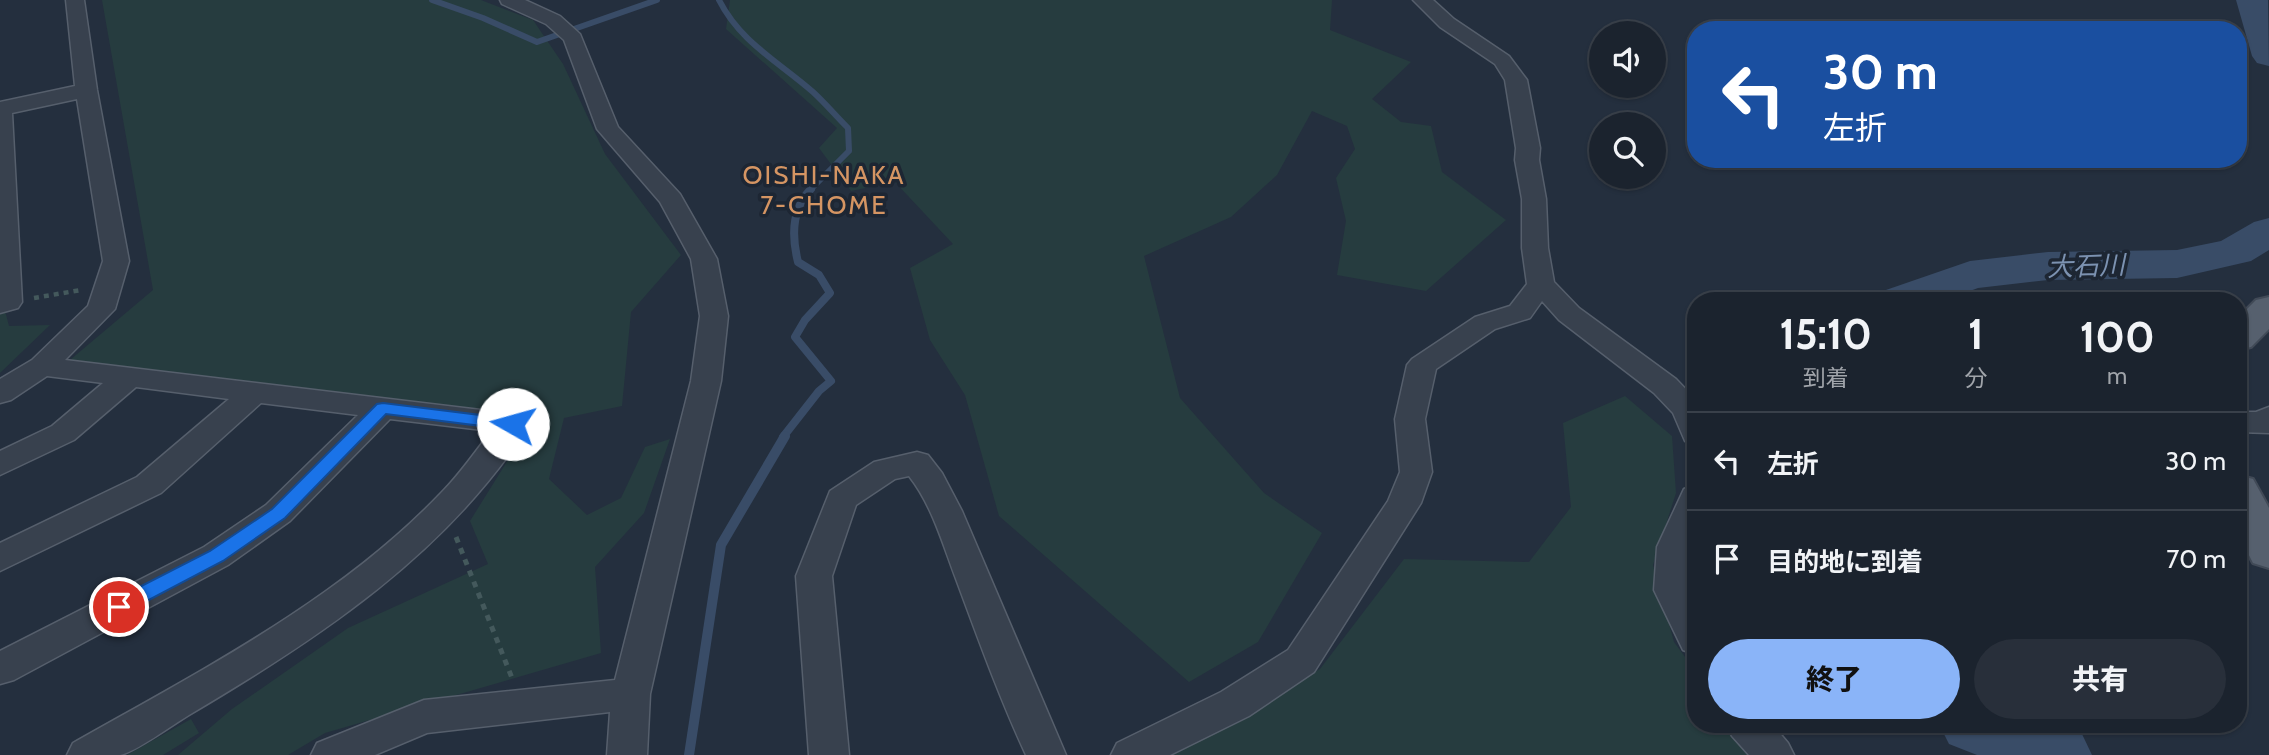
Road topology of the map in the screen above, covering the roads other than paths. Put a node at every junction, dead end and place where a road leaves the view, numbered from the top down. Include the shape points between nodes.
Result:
1 (75, 0) edge
2 (509, 0) edge
3 (1422, 0) edge
4 (86, 90) junction
5 (1, 109) edge
6 (1541, 284) junction
7 (4, 304) edge
8 (2269, 308) edge
9 (2247, 331) edge
10 (42, 366) junction
11 (129, 377) junction
12 (255, 392) junction
13 (0, 393) edge
14 (383, 408) junction
15 (1687, 409) edge
16 (2269, 418) edge
17 (2247, 422) edge
18 (0, 464) edge
19 (2247, 508) edge
20 (1687, 517) edge
21 (2269, 551) edge
22 (0, 558) edge
23 (1687, 621) edge
24 (0, 669) edge
25 (631, 694) junction
26 (1754, 733) edge
27 (87, 755) edge
28 (331, 755) edge
29 (627, 755) edge
30 (830, 755) edge
31 (1045, 755) edge
32 (1130, 755) edge
33 (1774, 755) edge

1 - 4 street
2 - 25 street via 553,20 573,38 608,129 671,200 704,260 710,293 714,316 706,381
3 - 6 street via 1502,60 1516,80 1528,148
4 - 5 street
4 - 10 street via 116,261 101,309
5 - 7 street
6 - 15 street via 1569,314 1665,386
6 - 32 street via 1520,312 1485,323 1422,365 1410,419 1416,472 1404,503 1301,661 1235,704
8 - 9 main road
10 - 11 street
10 - 13 street
11 - 12 street
11 - 18 street via 63,433
12 - 14 street
12 - 22 street via 149,485
14 - 24 street via 278,513 216,556
14 - 27 street via 513,424 445,510 400,551 247,662
16 - 17 street via 2267,423
19 - 21 main road
20 - 23 street via 1674,547 1672,590
25 - 28 street via 424,717
25 - 29 street
26 - 33 street
30 - 31 street via 814,576 842,499 885,470 917,463 931,479

